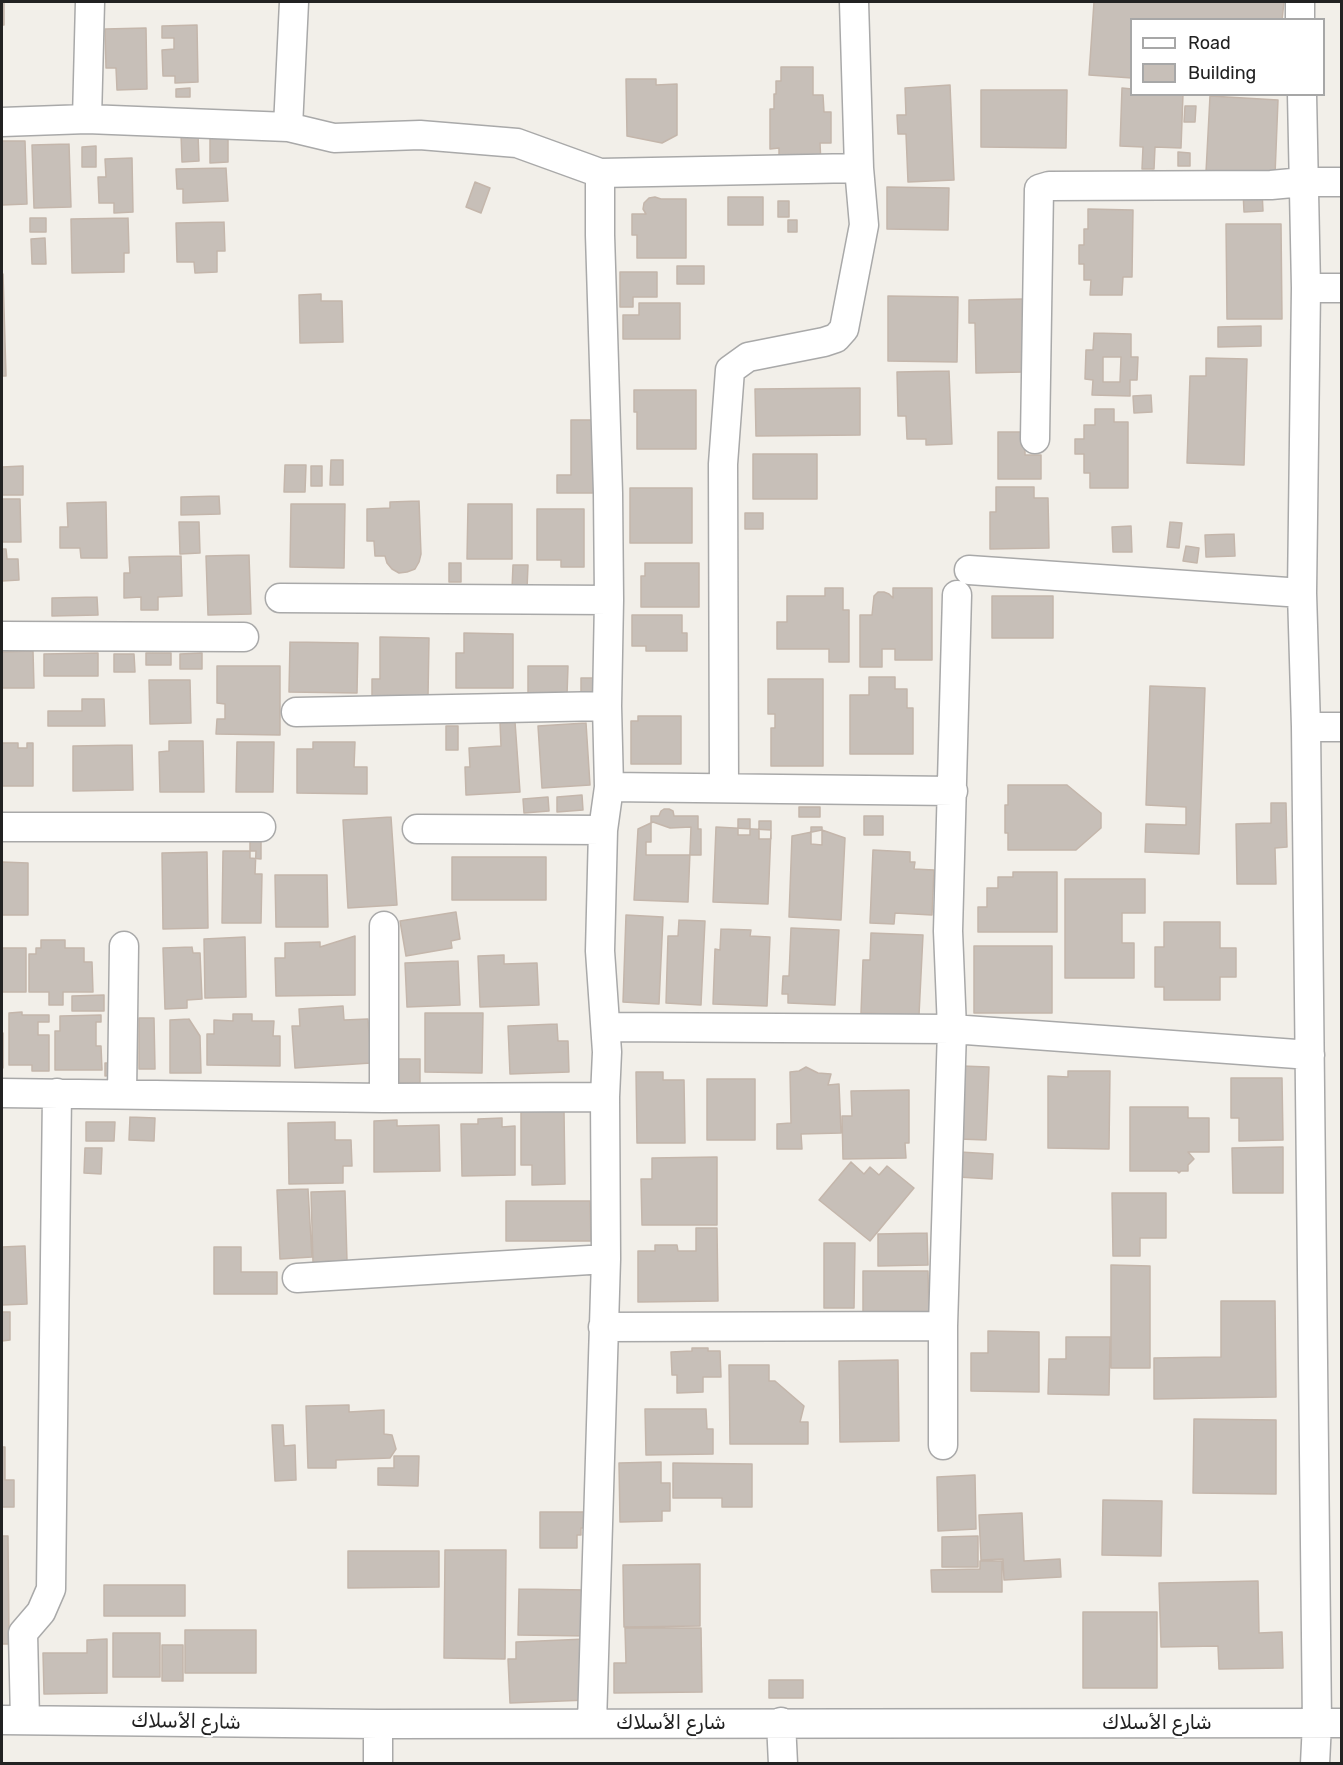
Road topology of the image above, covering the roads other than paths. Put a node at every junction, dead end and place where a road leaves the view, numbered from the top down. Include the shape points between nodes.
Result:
1 (90, 2) edge
2 (294, 2) edge
3 (854, 2) edge
4 (1300, 2) edge
5 (1300, 18) edge
6 (1302, 96) edge
7 (87, 118) junction
8 (2, 122) edge
9 (288, 127) junction
10 (859, 168) junction
11 (600, 173) junction
12 (1303, 182) junction
13 (1341, 182) edge
14 (1306, 288) junction
15 (1341, 288) edge
16 (1035, 439) dead end
17 (1302, 593) junction
18 (280, 598) dead end
19 (609, 600) junction
20 (2, 636) edge
21 (244, 637) dead end
22 (607, 706) junction
23 (296, 712) dead end
24 (1306, 727) junction
25 (1341, 727) edge
26 (609, 787) junction
27 (724, 787) junction
28 (953, 791) junction
29 (2, 826) edge
30 (261, 826) dead end
31 (417, 829) dead end
32 (603, 830) junction
33 (384, 926) dead end
34 (124, 946) dead end
35 (606, 1027) junction
36 (951, 1029) junction
37 (1310, 1055) junction
38 (2, 1093) edge
39 (57, 1093) junction
40 (122, 1094) junction
41 (605, 1097) junction
42 (384, 1098) junction
43 (606, 1259) junction
44 (297, 1278) dead end
45 (943, 1326) junction
46 (603, 1327) junction
47 (944, 1445) dead end
48 (14, 1720) edge
49 (781, 1722) junction
50 (592, 1723) junction
51 (1329, 1723) edge
52 (378, 1724) junction
53 (378, 1764) edge
54 (783, 1764) edge
55 (1315, 1764) edge

1 - 7 street
2 - 9 street
3 - 10 street
4 - 5 street
6 - 12 street
7 - 8 street
7 - 9 street
9 - 11 street via 334,138 420,135 517,143
10 - 11 street
10 - 27 street via 864,225 844,328 836,338 748,357 730,370 723,464
11 - 19 street
12 - 13 street
12 - 14 street
12 - 16 street via 1039,189
14 - 15 street
14 - 17 street
17 - 24 street
17 - 28 street via 963,583
18 - 19 street
19 - 22 street
20 - 21 street
22 - 23 street
22 - 26 street
24 - 25 street
24 - 37 street
26 - 27 street
26 - 32 street
27 - 28 street
28 - 36 street via 948,931
29 - 30 street
31 - 32 street
32 - 35 street via 600,951
33 - 42 street
34 - 40 street
35 - 36 street
35 - 41 street
36 - 37 street
36 - 45 street
37 - 51 street
38 - 39 street
39 - 40 street
39 - 48 street via 51,1589 41,1612 23,1633
40 - 42 street
41 - 42 street
41 - 43 street
43 - 44 street
43 - 46 street
45 - 46 street
45 - 47 street
46 - 50 street
48 - 52 street, شارع الأسلاك
49 - 50 street, شارع الأسلاك
49 - 51 street, شارع الأسلاك
49 - 54 street
50 - 52 street, شارع الأسلاك
51 - 55 street
52 - 53 street

